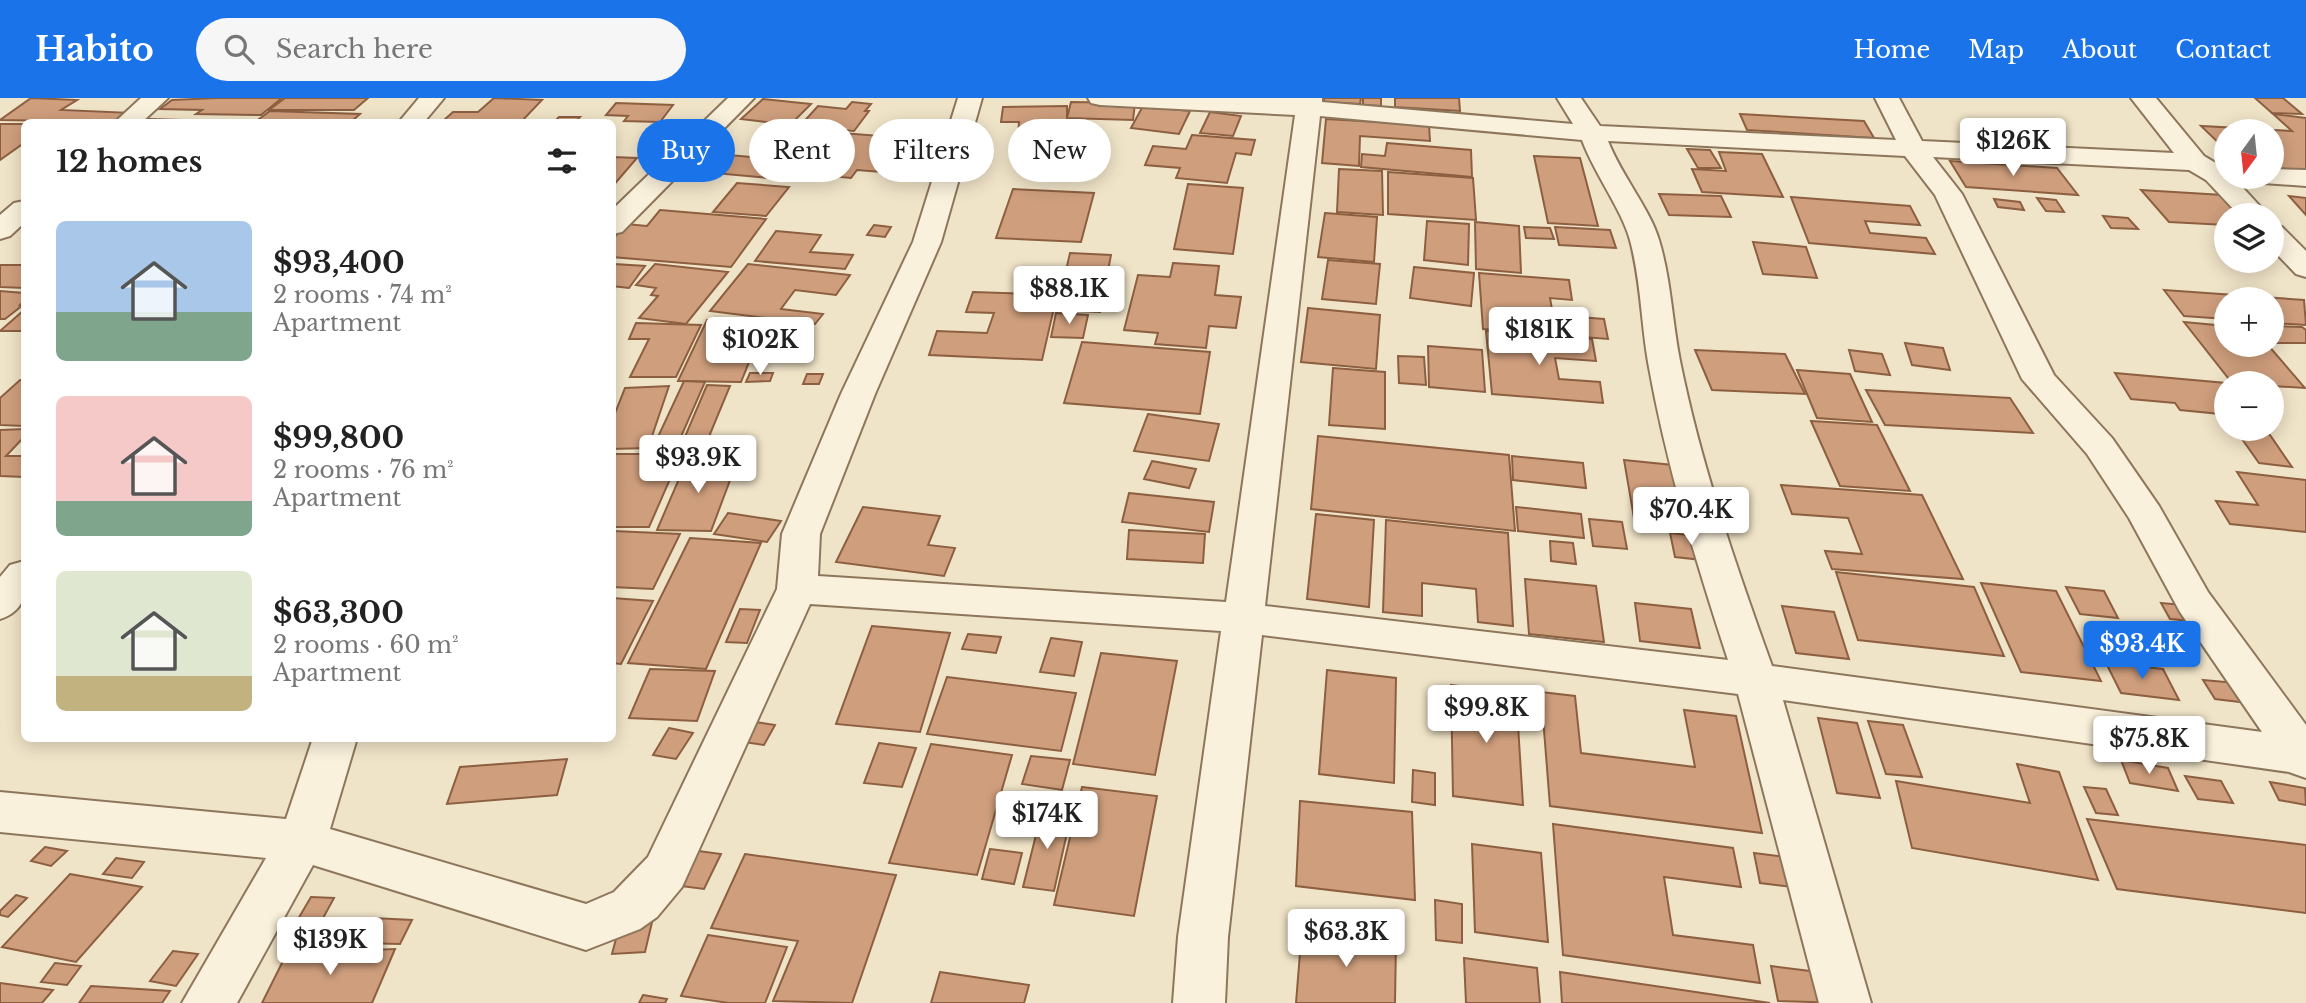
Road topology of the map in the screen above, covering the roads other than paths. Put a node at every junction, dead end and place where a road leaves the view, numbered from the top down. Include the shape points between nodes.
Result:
1 (156, 98) edge
2 (432, 98) edge
3 (742, 98) edge
4 (970, 98) edge
5 (1100, 98) edge
6 (1569, 98) edge
7 (1887, 98) edge
8 (2143, 98) edge
9 (1310, 103) edge
10 (131, 119) edge
11 (414, 119) edge
12 (1592, 133) junction
13 (1912, 147) junction
14 (2212, 170) edge
15 (2284, 177) edge
16 (2306, 178) edge
17 (0, 199) edge
18 (21, 201) edge
19 (2243, 203) edge
20 (21, 212) edge
21 (616, 222) edge
22 (0, 230) edge
23 (2284, 245) edge
24 (2306, 268) edge
25 (21, 579) edge
26 (797, 589) junction
27 (0, 604) edge
28 (1245, 618) junction
29 (1756, 680) junction
30 (334, 742) edge
31 (2305, 757) edge
32 (0, 812) edge
33 (302, 841) junction
34 (208, 1003) edge
35 (1199, 1003) edge
36 (1845, 1003) edge

1 - 10 street
2 - 11 street
3 - 21 street
4 - 26 street via 927,242 858,394 802,534
5 - 9 street
6 - 12 street
7 - 13 street
8 - 14 street
9 - 12 street
9 - 28 street
12 - 13 street
12 - 29 street via 1604,165 1644,237 1656,288 1664,360 1705,532
13 - 14 street
13 - 31 street via 1948,194 2039,379 2100,446 2146,515 2194,602
14 - 19 street
15 - 16 street
17 - 18 street
20 - 22 street
23 - 24 street
25 - 27 street
26 - 28 street
26 - 33 street via 665,872 639,904 616,919 586,927
28 - 29 street
28 - 35 street via 1203,937
29 - 31 street
29 - 36 street
30 - 33 street
32 - 33 street
33 - 34 street

